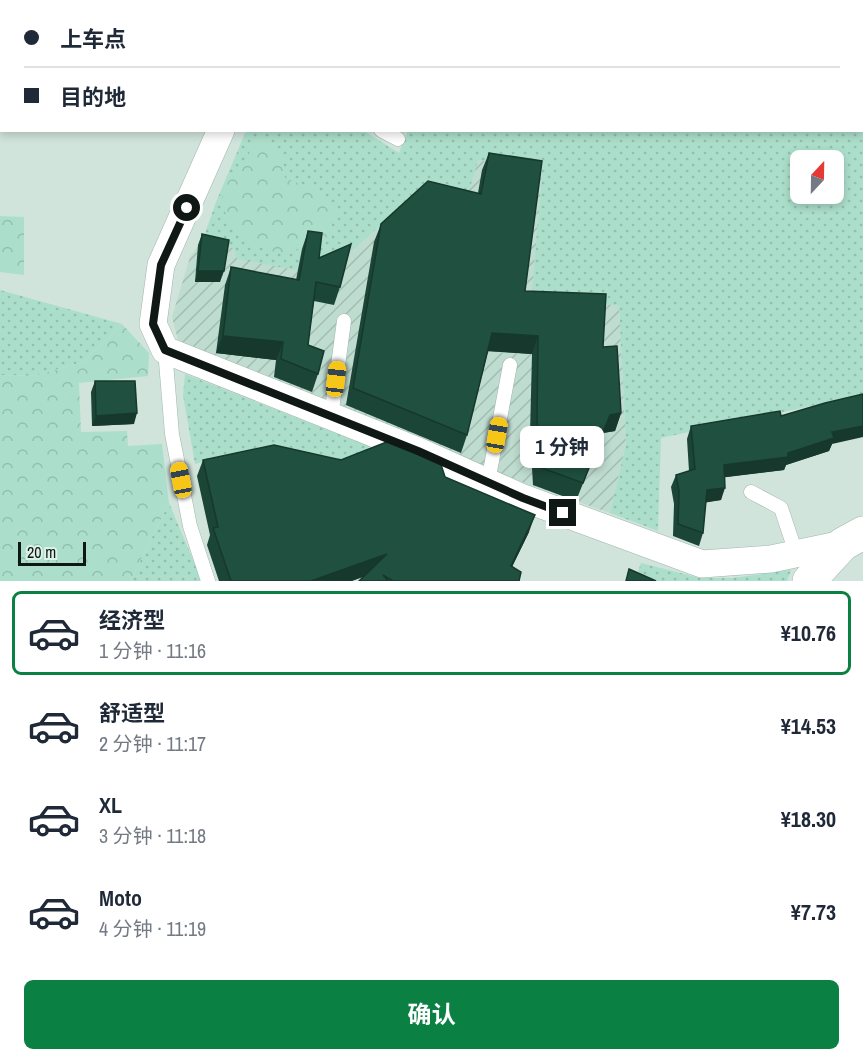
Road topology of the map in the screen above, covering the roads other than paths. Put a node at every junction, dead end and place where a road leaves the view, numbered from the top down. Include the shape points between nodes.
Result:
1 (220, 132) edge
2 (385, 132) edge
3 (398, 139) dead end
4 (344, 321) dead end
5 (165, 350) junction
6 (510, 365) dead end
7 (332, 417) junction
8 (488, 482) junction
9 (751, 492) dead end
10 (853, 538) edge
11 (802, 567) edge
12 (208, 581) edge

1 - 5 street via 161,265 153,324
2 - 3 lane
4 - 7 lane
5 - 7 street
5 - 12 lane via 172,434 190,526
6 - 8 lane
7 - 8 street
8 - 11 street via 702,564 771,559
9 - 11 lane via 781,508
10 - 11 street

